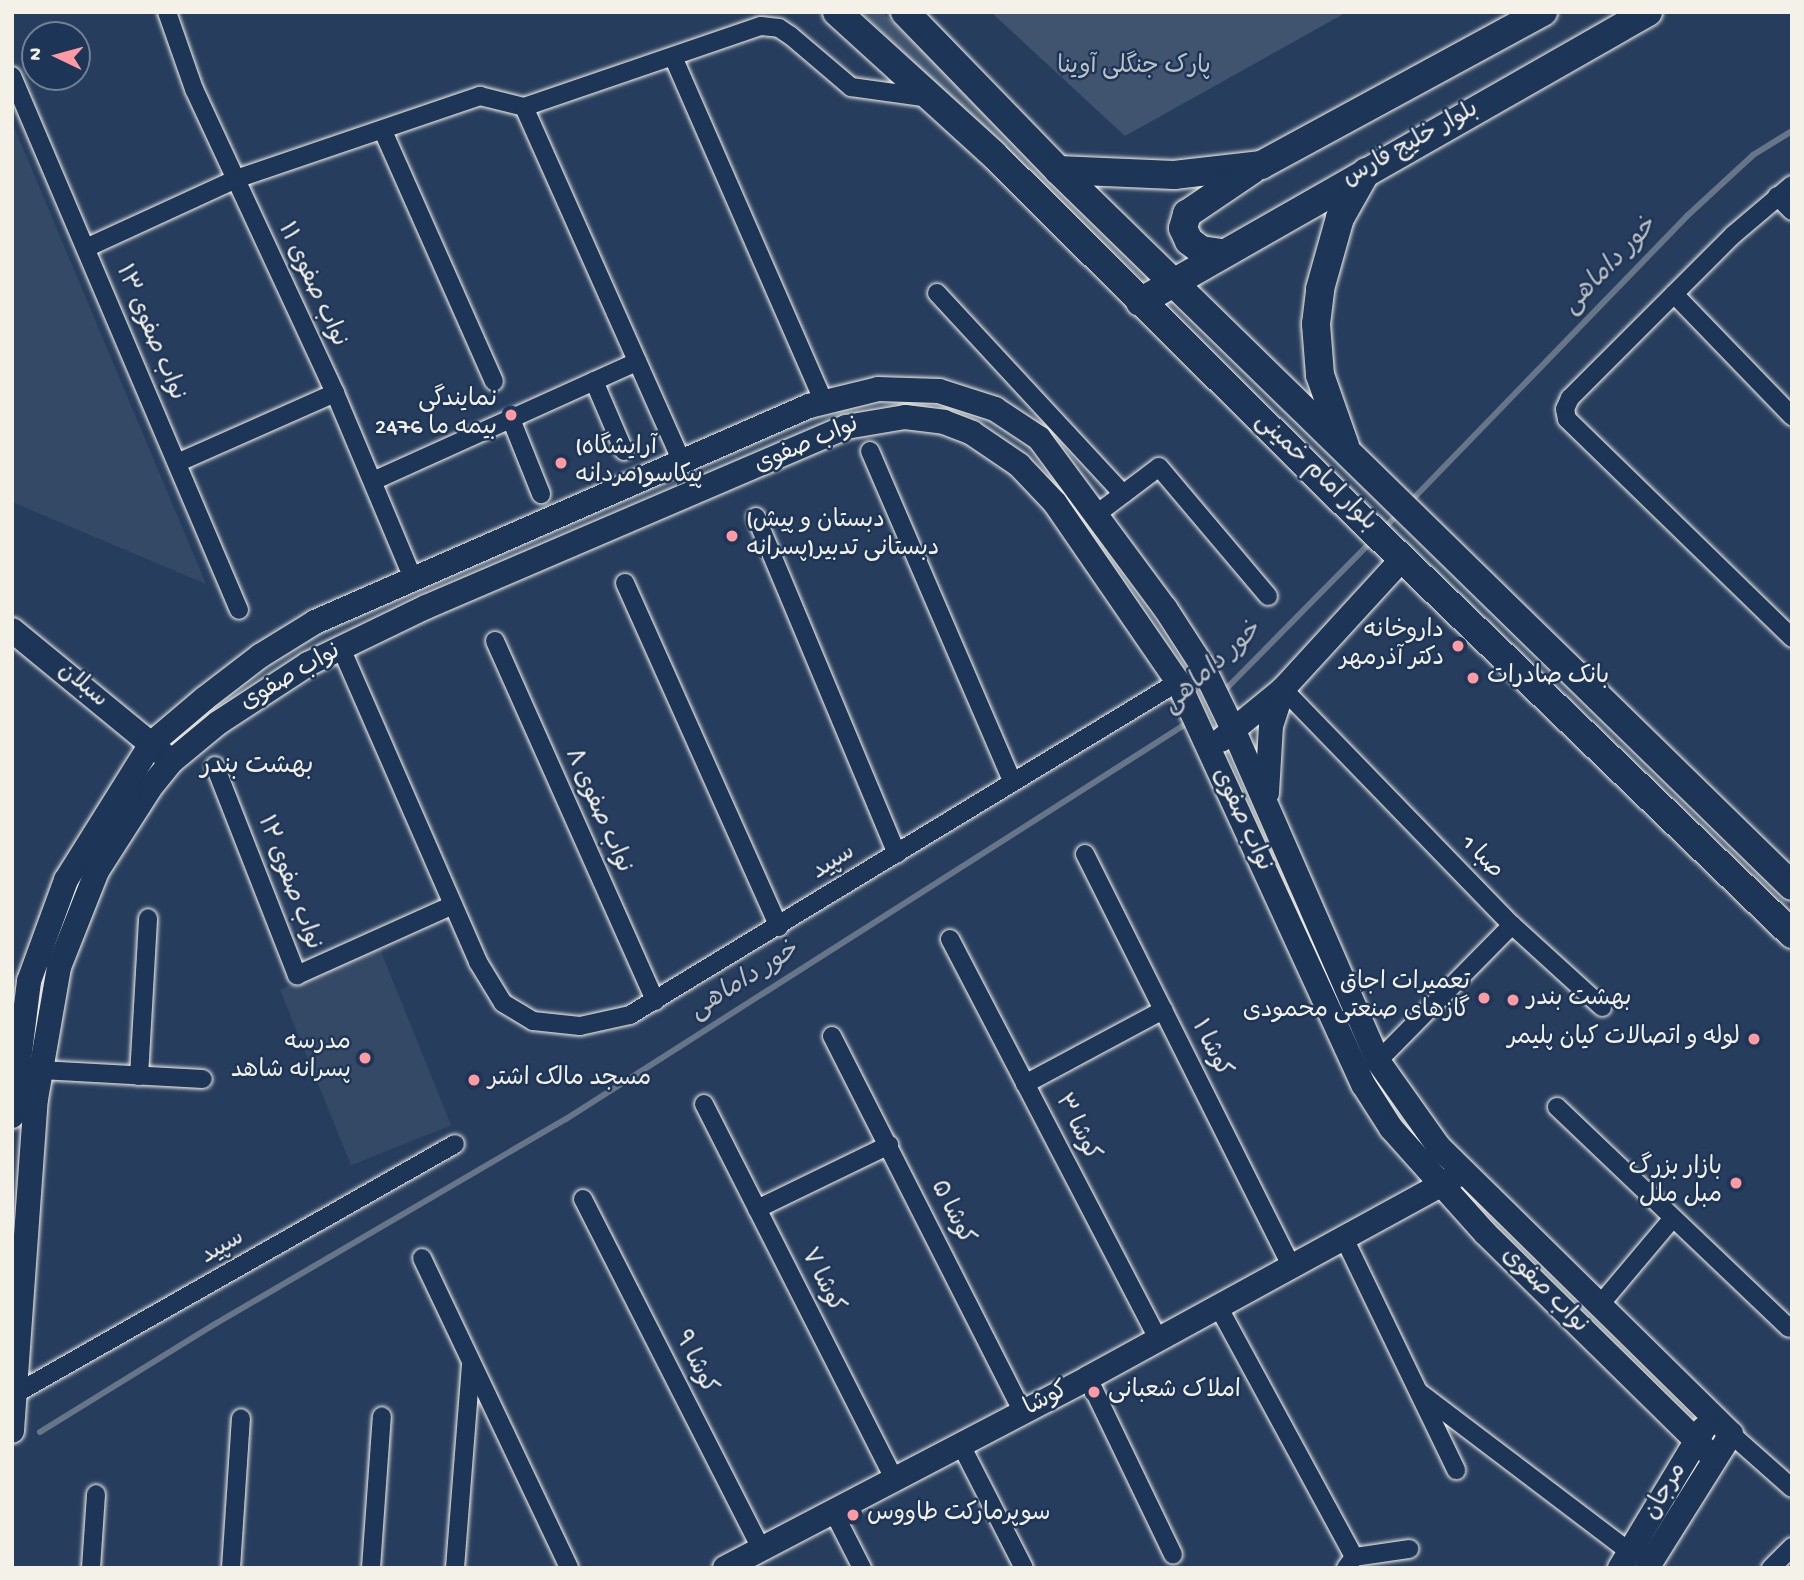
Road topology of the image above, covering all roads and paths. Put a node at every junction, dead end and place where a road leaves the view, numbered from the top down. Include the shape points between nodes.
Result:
1 (167, 12) edge
2 (837, 12) edge
3 (905, 12) edge
4 (1543, 12) edge
5 (1648, 12) edge
6 (674, 59) junction
7 (12, 76) edge
8 (931, 98) junction
9 (524, 107) junction
10 (383, 131) junction
11 (1261, 165) junction
12 (1058, 170) junction
13 (1368, 170) junction
14 (236, 179) junction
15 (1792, 185) edge
16 (1777, 196) junction
17 (1792, 211) edge
18 (86, 248) junction
19 (1222, 253) junction
20 (1175, 280) junction
21 (937, 293) dead end
22 (1674, 294) junction
23 (1140, 302) junction
24 (637, 362) junction
25 (494, 381) dead end
26 (594, 381) junction
27 (335, 393) junction
28 (824, 402) junction
29 (1792, 416) edge
30 (511, 419) junction
31 (624, 450) dead end
32 (870, 451) dead end
33 (1347, 452) junction
34 (682, 462) junction
35 (177, 463) junction
36 (373, 481) junction
37 (696, 493) junction
38 (541, 494) dead end
39 (1123, 494) junction
40 (1098, 513) junction
41 (756, 517) dead end
42 (1398, 553) junction
43 (414, 579) junction
44 (625, 583) dead end
45 (1268, 596) dead end
46 (426, 607) junction
47 (239, 610) dead end
48 (12, 630) edge
49 (1792, 639) edge
50 (495, 641) dead end
51 (341, 648) junction
52 (1206, 673) junction
53 (1283, 688) junction
54 (1182, 690) junction
55 (1231, 725) junction
56 (151, 744) junction
57 (1207, 745) junction
58 (172, 761) junction
59 (215, 766) dead end
60 (1012, 780) junction
61 (1266, 800) junction
62 (897, 854) junction
63 (1085, 854) dead end
64 (1792, 886) edge
65 (453, 905) junction
66 (148, 918) dead end
67 (1512, 925) junction
68 (779, 927) junction
69 (1792, 934) edge
70 (950, 939) dead end
71 (20, 981) edge
72 (655, 1001) junction
73 (1602, 1007) dead end
74 (1163, 1010) junction
75 (832, 1036) dead end
76 (1378, 1061) junction
77 (41, 1070) junction
78 (139, 1076) junction
79 (203, 1079) dead end
80 (1026, 1084) junction
81 (21, 1103) edge
82 (704, 1104) dead end
83 (1557, 1107) dead end
84 (454, 1144) dead end
85 (889, 1145) junction
86 (1464, 1172) junction
87 (1440, 1186) junction
88 (583, 1199) dead end
89 (757, 1209) junction
90 (1673, 1218) junction
91 (1344, 1238) junction
92 (422, 1258) dead end
93 (1292, 1266) junction
94 (1598, 1307) junction
95 (1219, 1308) junction
96 (1789, 1328) dead end
97 (1158, 1339) junction
98 (471, 1363) junction
99 (1088, 1378) junction
100 (1419, 1392) junction
101 (15, 1394) junction
102 (1023, 1412) junction
103 (1712, 1415) junction
104 (382, 1416) dead end
105 (241, 1418) dead end
106 (12, 1431) edge
107 (1731, 1434) junction
108 (1696, 1441) junction
109 (961, 1445) junction
110 (1715, 1459) junction
111 (1456, 1470) dead end
112 (895, 1480) junction
113 (1792, 1488) edge
114 (96, 1494) dead end
115 (834, 1513) junction
116 (1792, 1547) edge
117 (1409, 1549) dead end
118 (761, 1550) junction
119 (1173, 1555) dead end
120 (1350, 1562) edge
121 (1632, 1563) edge
122 (91, 1568) edge
123 (232, 1568) edge
124 (371, 1568) edge
125 (455, 1568) edge
126 (569, 1568) edge
127 (725, 1568) edge
128 (862, 1568) edge
129 (1024, 1568) edge
130 (1771, 1568) edge

1 - 14 street, نواب صفوی ۱۱ via 194,89
2 - 8 main road, بلوار امام خمینی
3 - 12 main road, بلوار امام خمینی
4 - 11 main road
5 - 13 main road, بلوار خلیج فارس
6 - 8 street via 761,26 779,28 851,87
6 - 9 street
6 - 28 street
7 - 18 street, نواب صفوی ۱۳
8 - 23 main road, بلوار امام خمینی
9 - 10 street via 480,96
9 - 24 street
10 - 14 street
10 - 25 street
11 - 12 main road via 1174,175 1112,176
11 - 19 main road via 1187,214 1183,228 1189,241 1200,250
12 - 20 main road, بلوار امام خمینی
13 - 19 main road, بلوار خلیج فارس
13 - 33 main road via 1340,218 1315,324 1320,375
14 - 18 street
14 - 27 street, نواب صفوی ۱۱
15 - 16 street
16 - 17 street
16 - 22 street
18 - 35 street, نواب صفوی ۱۳
19 - 20 main road, بلوار خلیج فارس
20 - 23 main road, بلوار خلیج فارس
20 - 33 main road, بلوار امام خمینی
21 - 39 street
22 - 29 street
22 - 49 street via 1570,398 1567,419
23 - 42 main road, بلوار امام خمینی
24 - 26 street
24 - 34 street
26 - 30 street
26 - 31 street
27 - 35 street
27 - 36 street, نواب صفوی ۱۱
28 - 34 street, نواب صفوی
28 - 40 street, نواب صفوی via 878,389 909,388 939,391 995,409 1039,438
30 - 36 street
30 - 38 street
32 - 60 street
33 - 64 main road, بلوار امام خمینی
34 - 37 street
34 - 43 street, نواب صفوی
35 - 47 street, نواب صفوی ۱۳
36 - 43 street, نواب صفوی ۱۱
37 - 46 street, نواب صفوی
37 - 54 street, نواب صفوی via 869,420 905,417 958,427 1019,465 1055,503
39 - 40 street
39 - 45 street via 1159,467
40 - 52 street, نواب صفوی
41 - 62 street
42 - 53 street
42 - 69 main road, بلوار امام خمینی
43 - 46 street
43 - 56 street, نواب صفوی via 315,622 260,656
44 - 68 street
46 - 51 street, نواب صفوی
48 - 56 street, سبلان
50 - 72 street, نواب صفوی ۸
51 - 58 street, نواب صفوی via 246,702
51 - 65 street
52 - 54 street
52 - 55 street, نواب صفوی
53 - 55 street
53 - 61 street via 1271,726
53 - 67 street, صبا 1
54 - 57 street, نواب صفوی
54 - 60 street, سپید
55 - 57 street
55 - 61 street, نواب صفوی
56 - 58 street, سبلان
56 - 71 street, نواب صفوی via 66,880
57 - 87 street, نواب صفوی via 1363,1084 1391,1128
58 - 77 street, نواب صفوی via 105,857 79,908 59,967
59 - 65 street, نواب صفوی ۱۲ via 297,975
60 - 62 street, سپید
61 - 76 street, نواب صفوی
62 - 68 street, سپید
63 - 74 street, کوشا ۱
65 - 72 street, سپید via 478,962 503,1003 533,1021 580,1026 630,1015
66 - 78 street
67 - 73 street, صبا 1
67 - 76 street
68 - 72 street, سپید
70 - 80 street, کوشا ۳
71 - 81 street, نواب صفوی
74 - 80 street
74 - 93 street, کوشا ۱
75 - 85 street, کوشا ۵
76 - 86 street, نواب صفوی via 1438,1147
77 - 78 street
77 - 81 street, نواب صفوی
78 - 79 street
80 - 97 street, کوشا ۳
81 - 101 street, نواب صفوی
82 - 89 street, کوشا ۷
83 - 90 street
84 - 101 street, سپید
85 - 89 street
85 - 102 street, کوشا ۵
86 - 87 street, کوشا
86 - 94 street, نواب صفوی
87 - 91 street, کوشا
87 - 108 street, نواب صفوی
88 - 118 street, کوشا ۹
89 - 112 street, کوشا ۷
90 - 94 street
90 - 96 street
91 - 93 street, کوشا
91 - 100 street
92 - 98 street
93 - 95 street, کوشا
94 - 103 street, نواب صفوی
95 - 97 street, کوشا
95 - 120 street
97 - 99 street, کوشا
98 - 125 street
98 - 126 street
99 - 102 street, کوشا
99 - 119 street
100 - 111 street
100 - 121 street
101 - 106 street, نواب صفوی
102 - 109 street, کوشا
103 - 107 street, نواب صفوی
103 - 108 street, مرجان
104 - 124 street
105 - 123 street
107 - 110 street, مرجان
107 - 113 street
108 - 110 street, نواب صفوی
108 - 121 street, مرجان
109 - 112 street, کوشا
109 - 129 street
110 - 121 street, مرجان
112 - 115 street, کوشا
114 - 122 street
115 - 118 street, کوشا
115 - 128 street
116 - 130 street
117 - 120 street
118 - 127 street, کوشا

